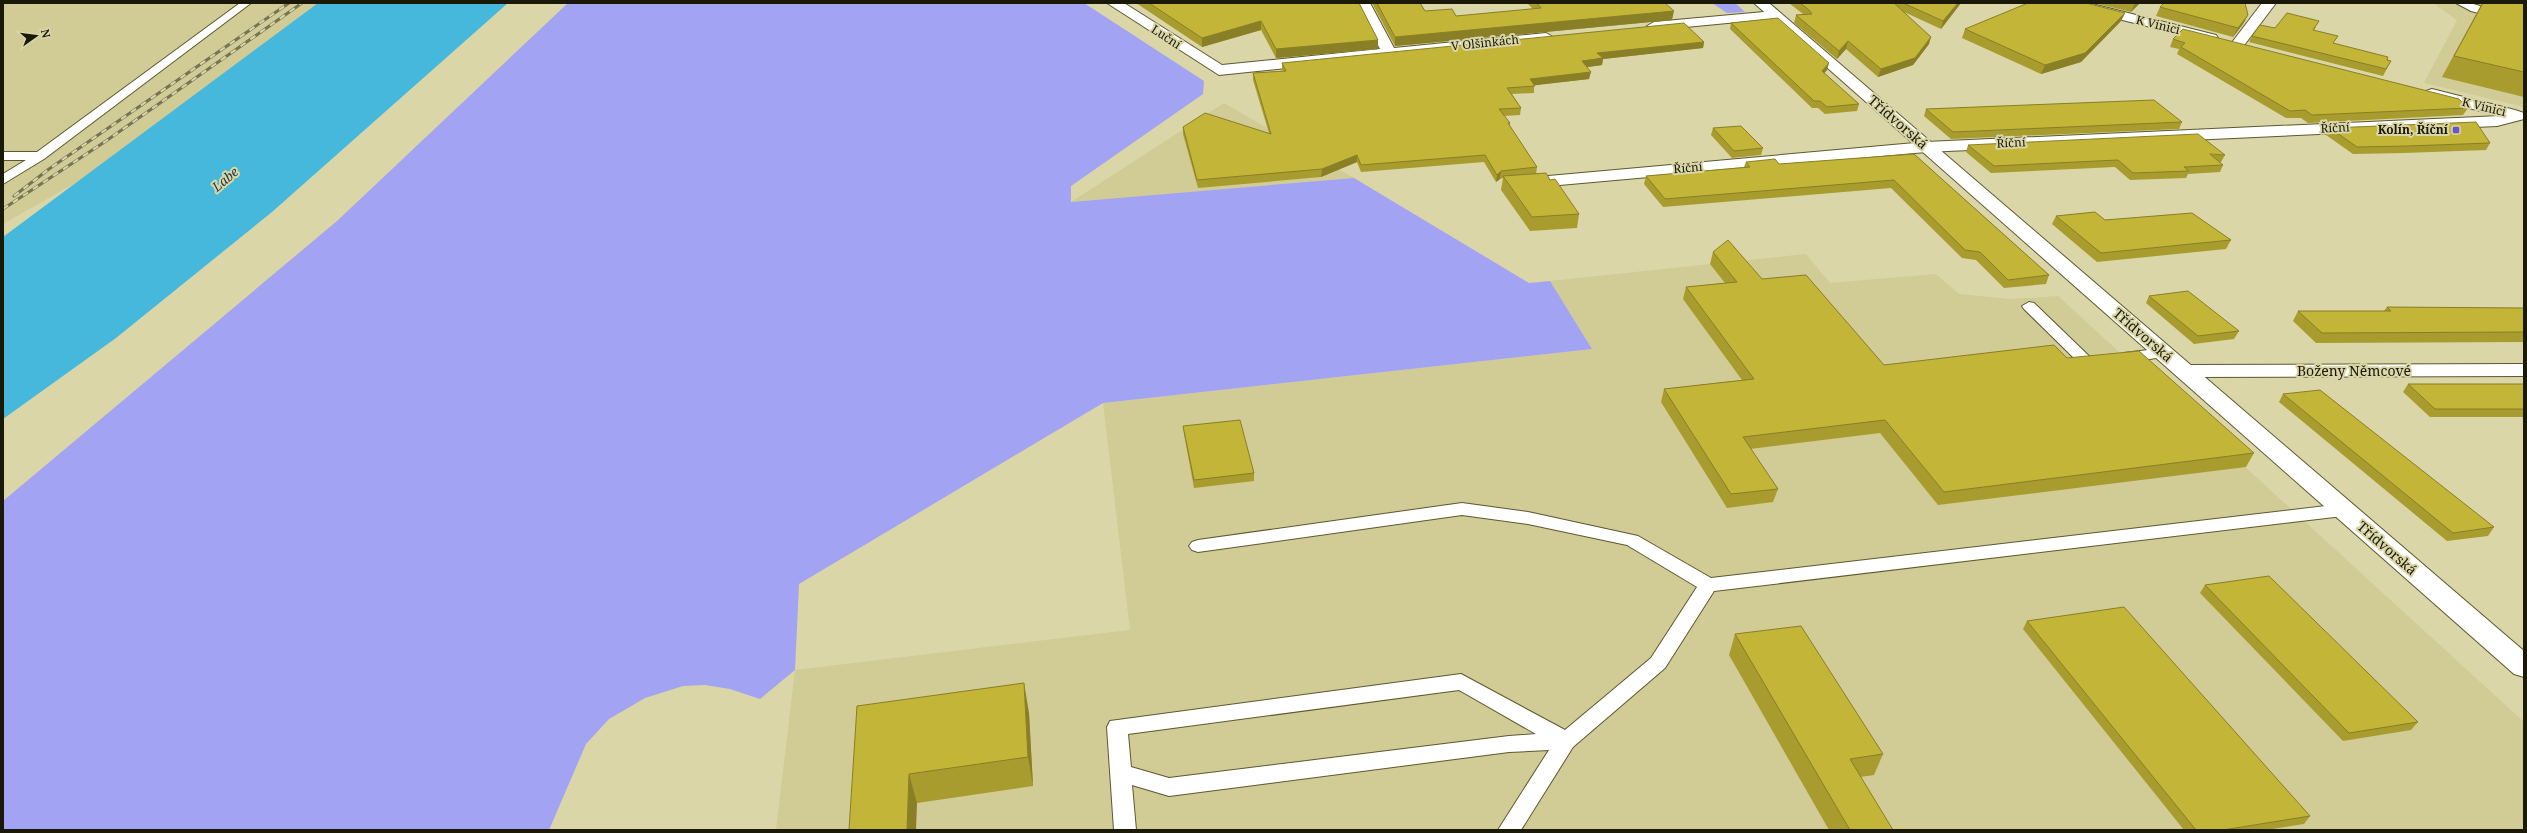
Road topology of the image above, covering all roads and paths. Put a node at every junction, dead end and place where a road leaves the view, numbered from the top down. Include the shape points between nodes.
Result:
1 (246, 3) edge
2 (1114, 3) edge
3 (1363, 3) edge
4 (1761, 3) edge
5 (2071, 3) edge
6 (2268, 3) edge
7 (2461, 3) edge
8 (1774, 15) junction
9 (2524, 22) edge
10 (1642, 28) edge
11 (1563, 35) edge
12 (2237, 45) junction
13 (2252, 49) edge
14 (1389, 52) junction
15 (1219, 70) joint
16 (2415, 90) edge
17 (2521, 116) edge
18 (1926, 147) junction
19 (3, 156) edge
20 (40, 156) junction
21 (3, 180) edge
22 (1506, 184) edge
23 (2029, 306) dead end
24 (2164, 353) junction
25 (2524, 370) edge
26 (2184, 371) junction
27 (2343, 510) junction
28 (1198, 546) dead end
29 (1708, 585) junction
30 (2524, 667) edge
31 (1566, 741) junction
32 (1121, 773) junction
33 (1125, 830) edge
34 (1509, 830) edge

1 - 20 lane
2 - 15 street, Luční
3 - 14 street
4 - 8 street, Třídvorská
5 - 12 street, K Vinici
6 - 12 street
7 - 9 lane via 2475,10
8 - 10 street
8 - 18 street, Třídvorská
11 - 14 street, V Olšinkách
12 - 13 street, K Vinici
14 - 15 street, V Olšinkách
16 - 17 street, K Vinici
17 - 18 street, Říční via 2497,121
18 - 22 street, Říční
18 - 24 street, Třídvorská
19 - 20 lane
20 - 21 lane
23 - 24 lane via 2087,363
24 - 26 street, Třídvorská
25 - 26 street, Boženy Němcové
26 - 27 street, Třídvorská
27 - 29 lane
27 - 30 street, Třídvorská
28 - 29 lane via 1462,509 1528,518 1632,540
29 - 31 lane via 1658,663
31 - 32 lane via 1509,744 1169,787
31 - 32 lane via 1461,682 1117,727
31 - 34 lane
32 - 33 lane

